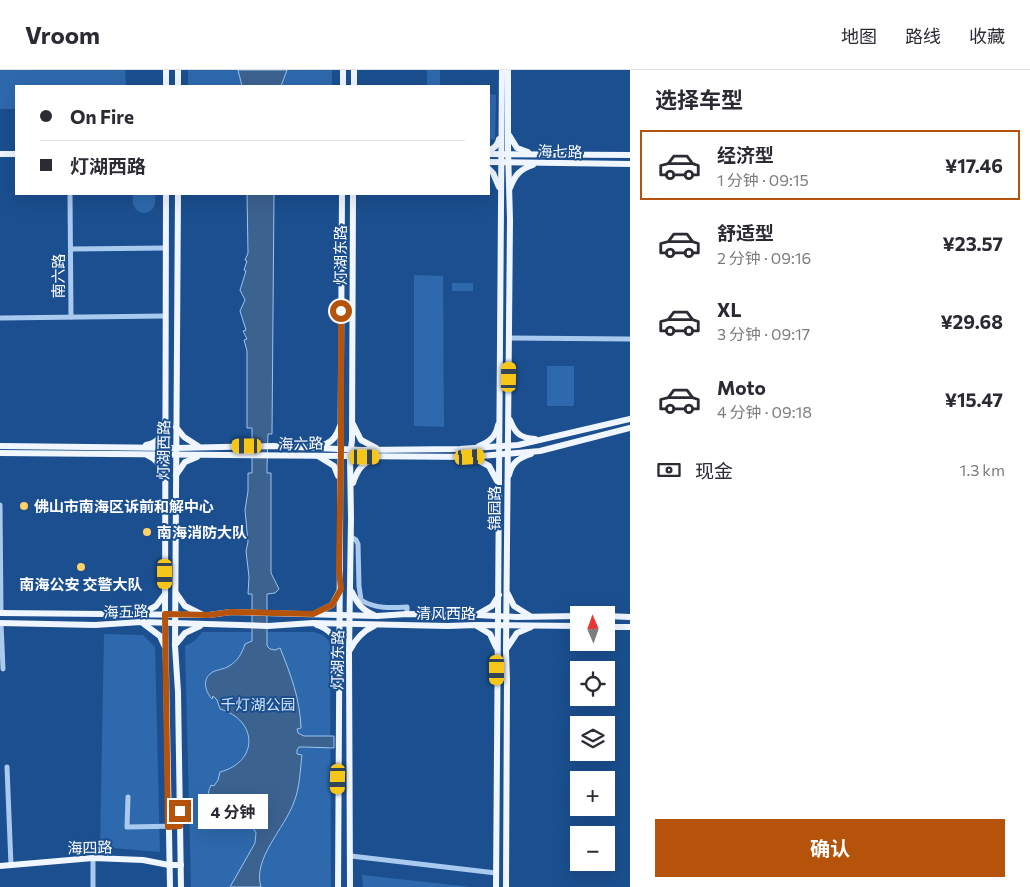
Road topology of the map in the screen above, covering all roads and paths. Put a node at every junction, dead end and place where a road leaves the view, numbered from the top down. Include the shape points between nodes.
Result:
1 (166, 70) edge
2 (178, 70) edge
3 (343, 70) edge
4 (354, 70) edge
5 (502, 70) edge
6 (508, 70) edge
7 (166, 85) edge
8 (178, 85) edge
9 (343, 85) edge
10 (354, 85) edge
11 (505, 130) junction
12 (490, 149) edge
13 (490, 154) edge
14 (0, 155) edge
15 (15, 155) edge
16 (539, 155) junction
17 (630, 155) edge
18 (505, 159) junction
19 (490, 162) edge
20 (539, 163) junction
21 (630, 164) edge
22 (490, 170) edge
23 (501, 191) junction
24 (509, 191) junction
25 (70, 195) edge
26 (166, 195) edge
27 (178, 195) edge
28 (342, 195) edge
29 (353, 195) edge
30 (166, 248) junction
31 (70, 249) junction
32 (165, 316) junction
33 (71, 317) junction
34 (0, 318) edge
35 (509, 338) junction
36 (630, 339) edge
37 (500, 416) junction
38 (508, 416) junction
39 (630, 419) edge
40 (341, 422) junction
41 (352, 422) junction
42 (166, 427) junction
43 (176, 427) junction
44 (630, 428) edge
45 (541, 440) junction
46 (0, 446) edge
47 (500, 446) junction
48 (508, 446) junction
49 (204, 447) junction
50 (315, 447) junction
51 (341, 448) junction
52 (472, 448) junction
53 (351, 449) junction
54 (380, 449) junction
55 (141, 450) junction
56 (166, 451) junction
57 (175, 451) junction
58 (540, 451) junction
59 (0, 453) edge
60 (508, 454) junction
61 (315, 455) junction
62 (500, 455) junction
63 (205, 456) junction
64 (340, 456) junction
65 (350, 457) junction
66 (380, 457) junction
67 (470, 457) junction
68 (340, 475) junction
69 (165, 476) junction
70 (175, 476) junction
71 (351, 476) junction
72 (499, 486) junction
73 (507, 486) junction
74 (340, 489) junction
75 (351, 489) junction
76 (0, 505) edge
77 (351, 537) junction
78 (341, 589) junction
79 (350, 589) junction
80 (176, 592) junction
81 (165, 593) junction
82 (503, 593) junction
83 (0, 613) edge
84 (141, 614) junction
85 (165, 614) junction
86 (175, 614) junction
87 (313, 614) junction
88 (407, 614) junction
89 (204, 615) junction
90 (340, 615) junction
91 (477, 615) junction
92 (350, 616) junction
93 (377, 616) junction
94 (570, 616) edge
95 (615, 616) edge
96 (499, 617) junction
97 (507, 617) junction
98 (533, 617) junction
99 (630, 617) edge
100 (140, 622) junction
101 (1, 623) edge
102 (165, 623) junction
103 (175, 623) junction
104 (313, 623) junction
105 (204, 624) junction
106 (340, 624) junction
107 (350, 624) junction
108 (377, 625) junction
109 (476, 625) junction
110 (499, 625) junction
111 (506, 626) junction
112 (535, 626) junction
113 (570, 626) edge
114 (615, 627) edge
115 (630, 627) edge
116 (175, 646) junction
117 (165, 649) junction
118 (497, 651) junction
119 (506, 651) junction
120 (340, 653) junction
121 (349, 653) junction
122 (3, 669) dead end
123 (7, 767) dead end
124 (128, 797) dead end
125 (180, 826) junction
126 (168, 827) junction
127 (351, 856) junction
128 (92, 858) junction
129 (11, 865) junction
130 (169, 865) junction
131 (181, 865) junction
132 (0, 866) edge
133 (496, 873) junction
134 (93, 887) edge
135 (170, 887) edge
136 (181, 887) edge
137 (338, 887) edge
138 (350, 887) edge
139 (496, 887) edge
140 (506, 887) edge

1 - 7 main road
2 - 8 main road
3 - 9 main road
4 - 10 main road
5 - 11 main road, 锦园路
6 - 11 main road, 锦园路
11 - 12 main road via 498,144
11 - 16 main road via 517,148
11 - 18 main road, 锦园路
13 - 18 main road
14 - 15 main road
16 - 17 main road
16 - 18 main road
18 - 19 main road, 海七路
18 - 20 main road, 海七路
18 - 23 main road, 锦园路
18 - 24 main road, 锦园路
20 - 21 main road, 海七路
20 - 24 main road via 520,170
22 - 23 main road
23 - 37 main road, 锦园路
24 - 35 main road, 锦园路
25 - 31 street, 南六路
26 - 30 main road, 灯湖西路
27 - 43 main road, 灯湖西路
28 - 40 main road, 灯湖东路
29 - 41 main road, 灯湖东路
30 - 31 street
30 - 32 main road, 灯湖西路
31 - 33 street, 南六路
32 - 33 street
32 - 42 main road, 灯湖西路
33 - 34 street, 南六路
35 - 36 street
35 - 38 main road, 锦园路
37 - 47 main road, 锦园路
37 - 52 main road via 493,438
38 - 45 main road via 516,434 526,439
38 - 48 main road, 锦园路
39 - 45 main road, 海六路
40 - 50 main road via 332,442
40 - 51 main road, 灯湖东路
41 - 53 main road, 灯湖东路
41 - 54 main road via 361,440
42 - 55 main road via 159,439
42 - 56 main road, 灯湖西路
43 - 49 main road via 188,440
43 - 57 main road, 灯湖西路
44 - 58 main road, 海六路
45 - 48 main road, 海六路
46 - 55 main road, 海六路
47 - 48 main road, 海六路
47 - 52 main road, 海六路
47 - 62 main road, 锦园路
48 - 60 main road, 锦园路
49 - 50 main road, 海六路
49 - 57 main road, 海六路
50 - 51 main road, 海六路
51 - 53 main road, 海六路
51 - 64 main road, 灯湖东路
52 - 54 main road, 海六路
53 - 54 main road, 海六路
53 - 65 main road, 灯湖东路
55 - 56 main road, 海六路
55 - 59 main road, 海六路
55 - 69 main road via 155,459
56 - 57 main road, 海六路
56 - 69 main road, 灯湖西路
57 - 63 main road, 海六路
57 - 70 main road, 灯湖西路
58 - 60 main road, 海六路
58 - 73 main road via 516,460
60 - 62 main road, 海六路
60 - 73 main road, 锦园路
61 - 63 main road, 海六路
61 - 64 main road, 海六路
61 - 74 main road via 334,466
62 - 67 main road, 海六路
62 - 72 main road, 锦园路
63 - 70 main road via 185,462
64 - 65 main road, 海六路
64 - 68 main road, 灯湖东路
65 - 66 main road, 海六路
65 - 71 main road, 灯湖东路
66 - 67 main road, 海六路
66 - 75 main road via 359,468
67 - 72 main road via 489,466
68 - 71 main road via 345,472
68 - 74 main road, 灯湖东路
69 - 81 main road, 灯湖西路
70 - 80 main road, 灯湖西路
71 - 75 main road, 灯湖东路
72 - 82 main road, 锦园路
73 - 82 main road, 锦园路
74 - 78 main road, 灯湖东路
75 - 77 main road, 灯湖东路
76 - 83 street
77 - 79 main road, 灯湖东路
77 - 88 street via 358,544 361,600 378,607 407,608
78 - 87 main road via 332,605
78 - 90 main road, 灯湖东路
79 - 92 main road, 灯湖东路
79 - 93 main road via 362,608
80 - 86 main road, 灯湖西路
80 - 89 main road via 186,606
81 - 84 main road via 156,606
81 - 85 main road, 灯湖西路
82 - 91 main road via 492,606
82 - 96 main road, 锦园路
82 - 97 main road, 锦园路
82 - 98 main road via 514,606
83 - 84 main road, 清风西路
84 - 85 main road, 清风西路
85 - 86 main road, 清风西路
85 - 102 main road, 灯湖西路
86 - 89 main road, 清风西路
86 - 103 main road, 灯湖西路
87 - 89 main road, 清风西路
87 - 90 main road, 清风西路
88 - 91 main road, 清风西路
88 - 93 main road, 清风西路
90 - 92 main road, 清风西路
90 - 106 main road, 灯湖东路
91 - 96 main road, 清风西路
92 - 93 main road, 清风西路
92 - 107 main road, 灯湖东路
94 - 98 main road, 清风西路
95 - 99 main road
96 - 97 main road, 清风西路
96 - 110 main road, 锦园路
97 - 98 main road, 清风西路
97 - 111 main road, 锦园路
100 - 101 main road, 海五路 via 95,625
100 - 102 main road, 海五路
100 - 117 main road via 160,636
101 - 122 street
102 - 103 main road, 海五路
102 - 117 main road, 灯湖西路
103 - 105 main road, 海五路
103 - 116 main road, 灯湖西路
104 - 105 main road, 海五路 via 268,626
104 - 106 main road, 清风西路
104 - 120 main road via 336,639
105 - 116 main road via 185,632
106 - 107 main road, 清风西路
106 - 120 main road, 灯湖东路
107 - 108 main road, 清风西路
107 - 121 main road, 灯湖东路
108 - 109 main road, 清风西路
108 - 121 main road via 359,636
109 - 110 main road, 清风西路
109 - 118 main road via 494,638
110 - 111 main road, 清风西路
110 - 118 main road, 锦园路
111 - 112 main road, 清风西路
111 - 119 main road, 锦园路
112 - 113 main road, 清风西路
112 - 119 main road via 516,633
114 - 115 main road
116 - 125 main road, 灯湖西路
117 - 126 main road, 灯湖西路
118 - 133 main road, 锦园路
119 - 140 main road, 锦园路
120 - 137 main road, 灯湖东路
121 - 127 main road, 灯湖东路
123 - 129 street
124 - 126 street via 127,827
125 - 126 street
125 - 131 main road, 灯湖西路
126 - 130 main road, 灯湖西路
127 - 133 street
127 - 138 main road, 灯湖东路
128 - 129 main road, 海四路
128 - 130 main road, 海四路 via 143,860
128 - 134 street
129 - 132 main road, 海四路
130 - 131 main road, 海四路
130 - 135 main road, 灯湖西路
131 - 136 main road, 灯湖西路
133 - 139 main road, 锦园路

